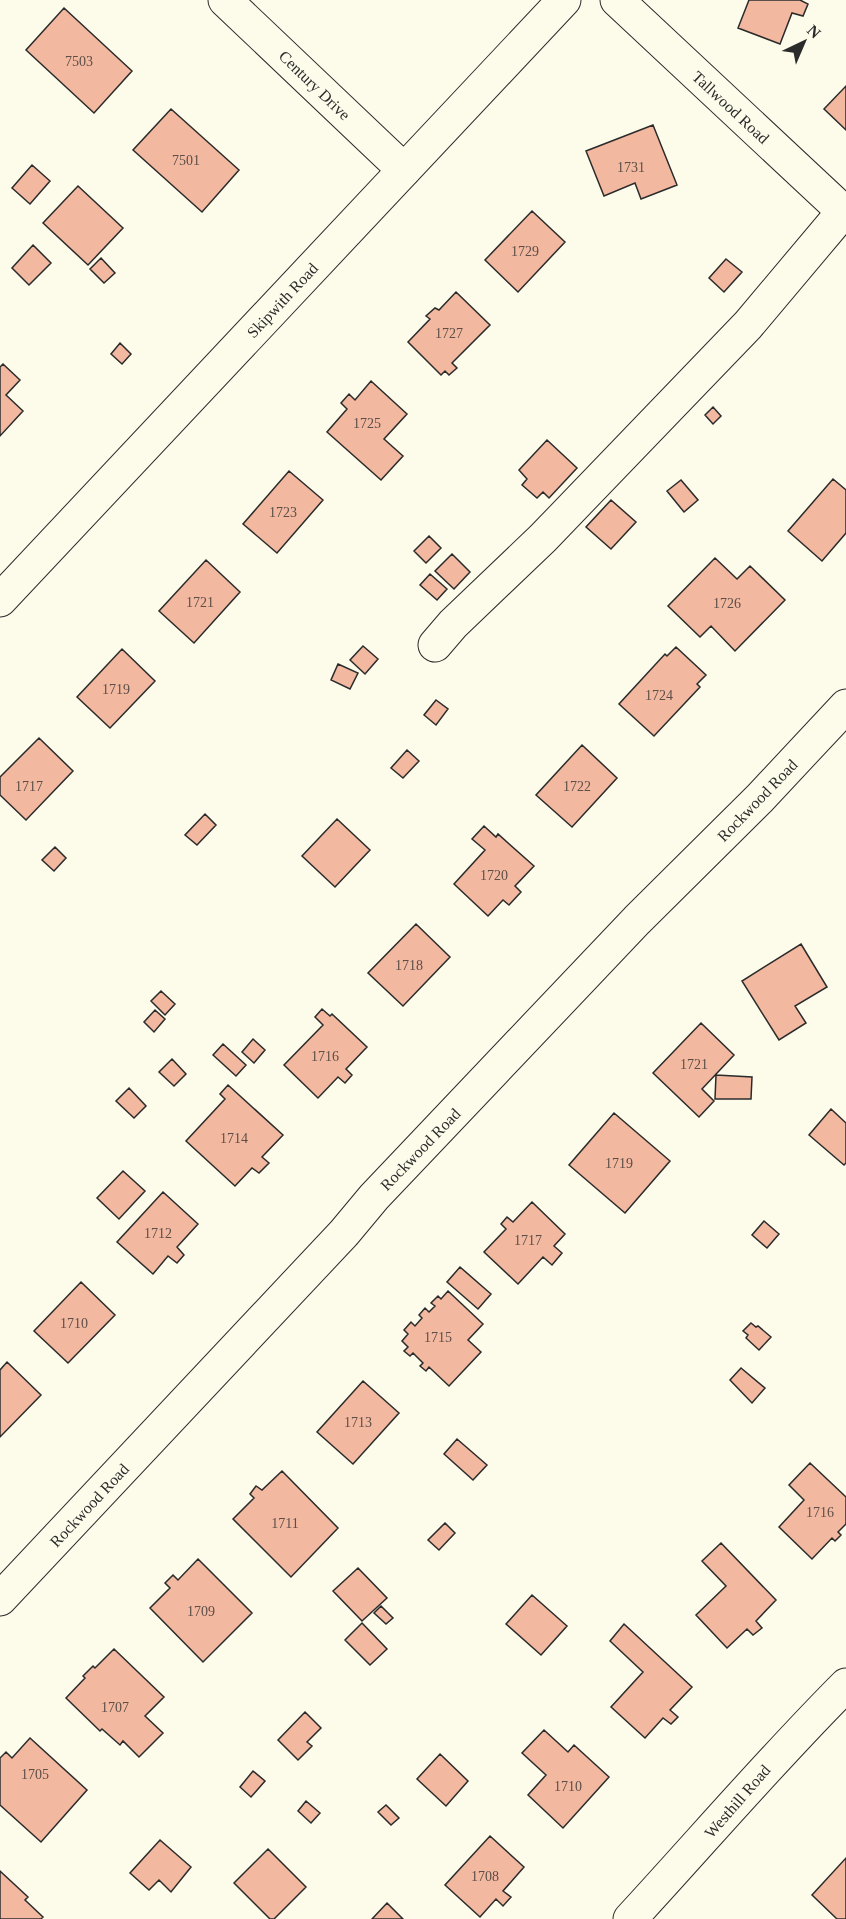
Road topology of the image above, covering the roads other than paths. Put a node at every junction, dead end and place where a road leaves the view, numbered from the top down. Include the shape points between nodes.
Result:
1 (225, 0) edge
2 (564, 0) edge
3 (617, 0) edge
4 (404, 170) junction
5 (845, 213) edge
6 (0, 600) edge
7 (435, 645) dead end
8 (846, 706) edge
9 (0, 1599) edge
10 (846, 1685) edge
11 (630, 1919) edge

1 - 4 street, Century Drive
2 - 4 street, Skipwith Road
3 - 5 street, Tallwood Road
4 - 6 street, Skipwith Road
5 - 7 street via 748,325
8 - 9 street, Rockwood Road via 374,1197
10 - 11 street, Westhill Road

